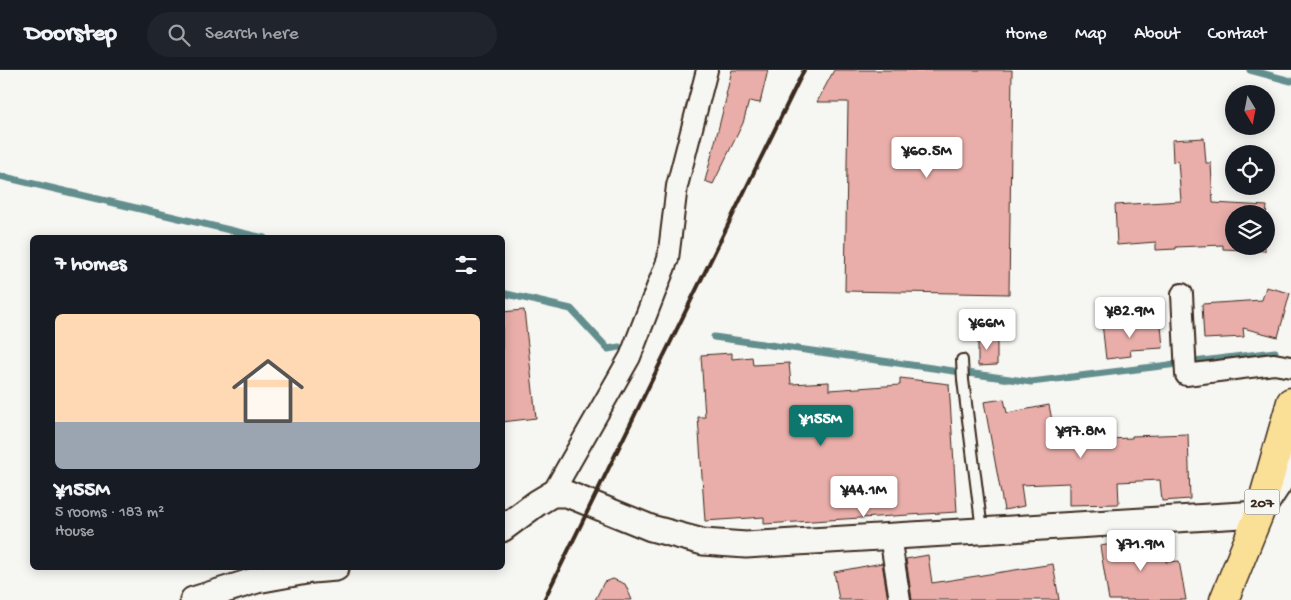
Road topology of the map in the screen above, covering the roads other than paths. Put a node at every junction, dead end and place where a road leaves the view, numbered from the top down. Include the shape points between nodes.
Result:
1 (707, 70) edge
2 (1182, 294) dead end
3 (962, 360) dead end
4 (1291, 367) edge
5 (1291, 402) edge
6 (1291, 465) edge
7 (552, 494) junction
8 (1259, 514) junction
9 (505, 527) edge
10 (982, 530) junction
11 (890, 536) junction
12 (312, 570) edge
13 (193, 600) edge
14 (900, 600) edge
15 (1224, 600) edge

1 - 7 street via 677,186 668,259 630,357
2 - 4 street via 1186,375 1274,364
3 - 10 lane
5 - 8 highway, 207
6 - 8 street
7 - 9 street
7 - 11 street via 567,494 651,528 703,542 746,545
8 - 10 street
8 - 15 highway, 207
10 - 11 street
11 - 14 street
12 - 13 street via 257,580

